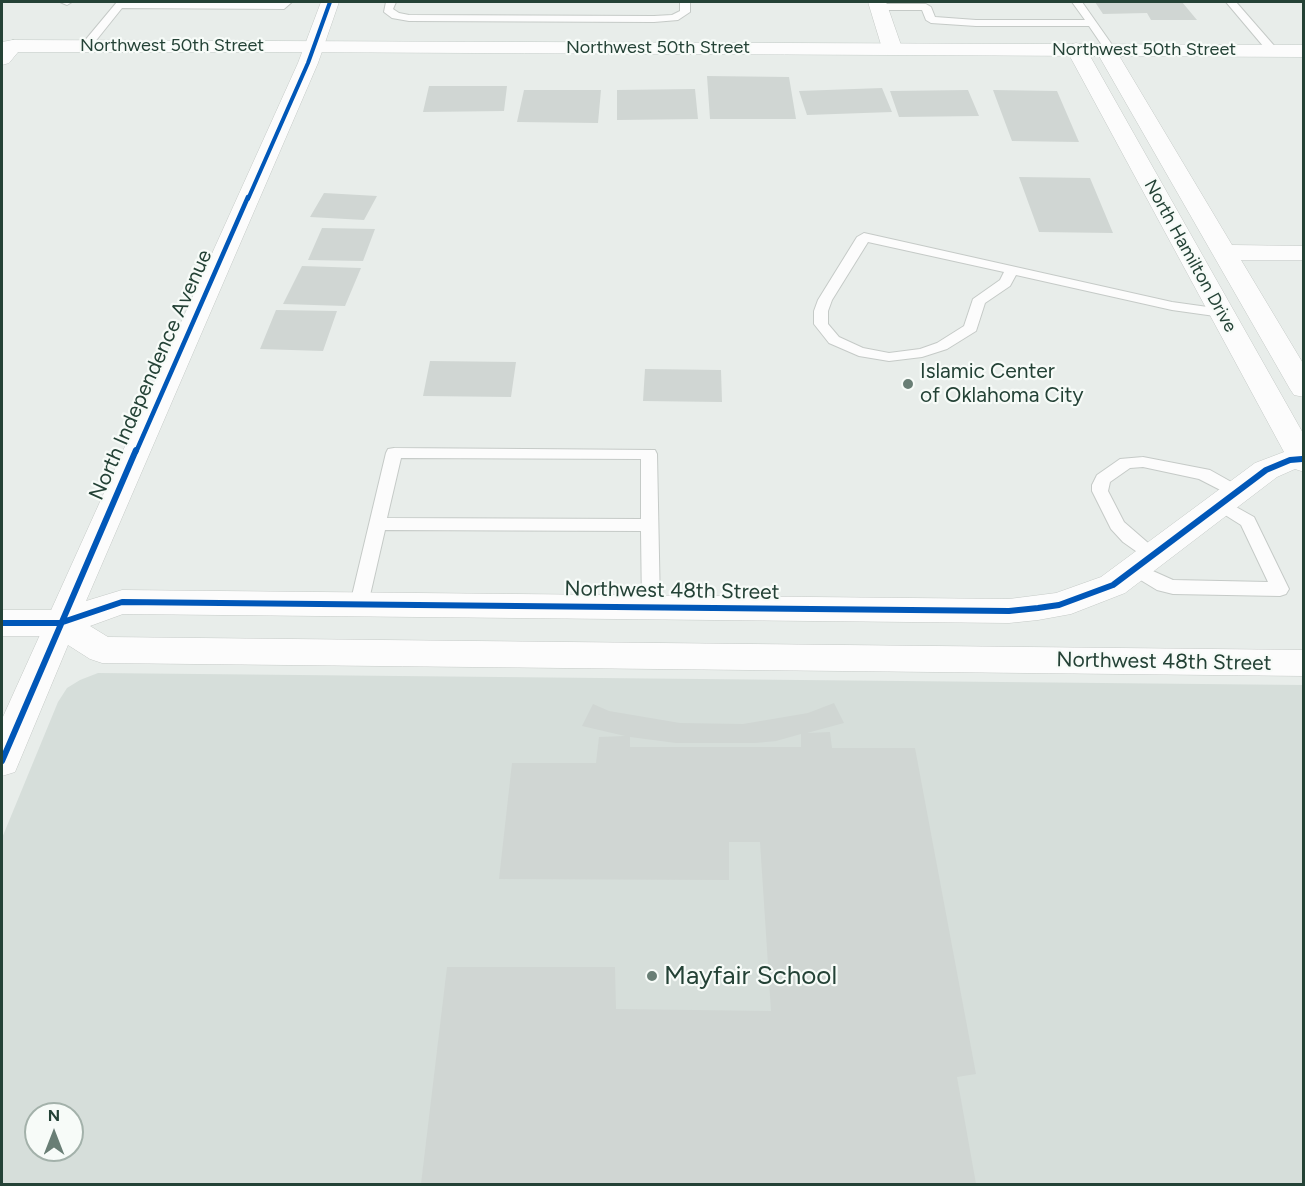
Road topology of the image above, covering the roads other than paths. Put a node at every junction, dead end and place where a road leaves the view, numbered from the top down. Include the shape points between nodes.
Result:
1 (287, 2) edge
2 (330, 2) edge
3 (391, 2) edge
4 (685, 2) edge
5 (1077, 2) edge
6 (1231, 2) edge
7 (121, 3) edge
8 (878, 4) edge
9 (1090, 23) junction
10 (86, 46) junction
11 (312, 46) junction
12 (4, 48) edge
13 (892, 48) junction
14 (1076, 49) junction
15 (1107, 49) junction
16 (1273, 51) junction
17 (1304, 51) edge
18 (1223, 252) junction
19 (1304, 253) edge
20 (1012, 270) junction
21 (1222, 313) junction
22 (1258, 313) junction
23 (1304, 390) edge
24 (1303, 461) edge
25 (1228, 498) junction
26 (379, 524) junction
27 (649, 525) junction
28 (1144, 562) junction
29 (359, 604) junction
30 (651, 607) junction
31 (2, 623) edge
32 (60, 623) junction
33 (1304, 663) edge
34 (2, 761) edge

1 - 7 lane via 284,6
2 - 11 street, North Independence Avenue
3 - 4 lane via 388,10 409,18 654,19 674,18 685,12
5 - 9 lane
6 - 16 lane
7 - 10 lane
8 - 9 lane via 926,7 931,20
8 - 13 street
9 - 15 lane via 1102,35
10 - 11 street, Northwest 50th Street
10 - 12 street, Northwest 50th Street
11 - 13 street, Northwest 50th Street
11 - 32 street, North Independence Avenue via 308,63
13 - 14 street, Northwest 50th Street
14 - 15 street, Northwest 50th Street
14 - 21 street, North Hamilton Drive
15 - 16 street, Northwest 50th Street
15 - 18 street, North Hamilton Drive
16 - 17 street, Northwest 50th Street
18 - 19 street
18 - 22 street, North Hamilton Drive
20 - 20 lane via 864,237 825,300 820,311 821,324 834,340 859,352 890,357 922,353 971,328 978,302 1005,283
20 - 21 lane via 1172,306
21 - 22 street
21 - 24 street, North Hamilton Drive
22 - 23 street, North Hamilton Drive
24 - 25 street, Northwest 48th Street via 1277,464
25 - 28 street, Northwest 48th Street
25 - 28 lane via 1204,474 1143,462 1126,463 1103,479 1100,491 1117,525
25 - 28 lane via 1248,521 1280,589 1173,587 1163,585
26 - 27 lane
26 - 27 lane via 394,453 649,454
26 - 29 lane
27 - 30 lane
28 - 30 street, Northwest 48th Street via 1113,585 1080,598 1019,610
29 - 30 street, Northwest 48th Street
29 - 32 street, Northwest 48th Street via 122,602
31 - 32 street, Northwest 48th Street
32 - 33 street, Northwest 48th Street via 102,650
32 - 34 street, North Independence Avenue

